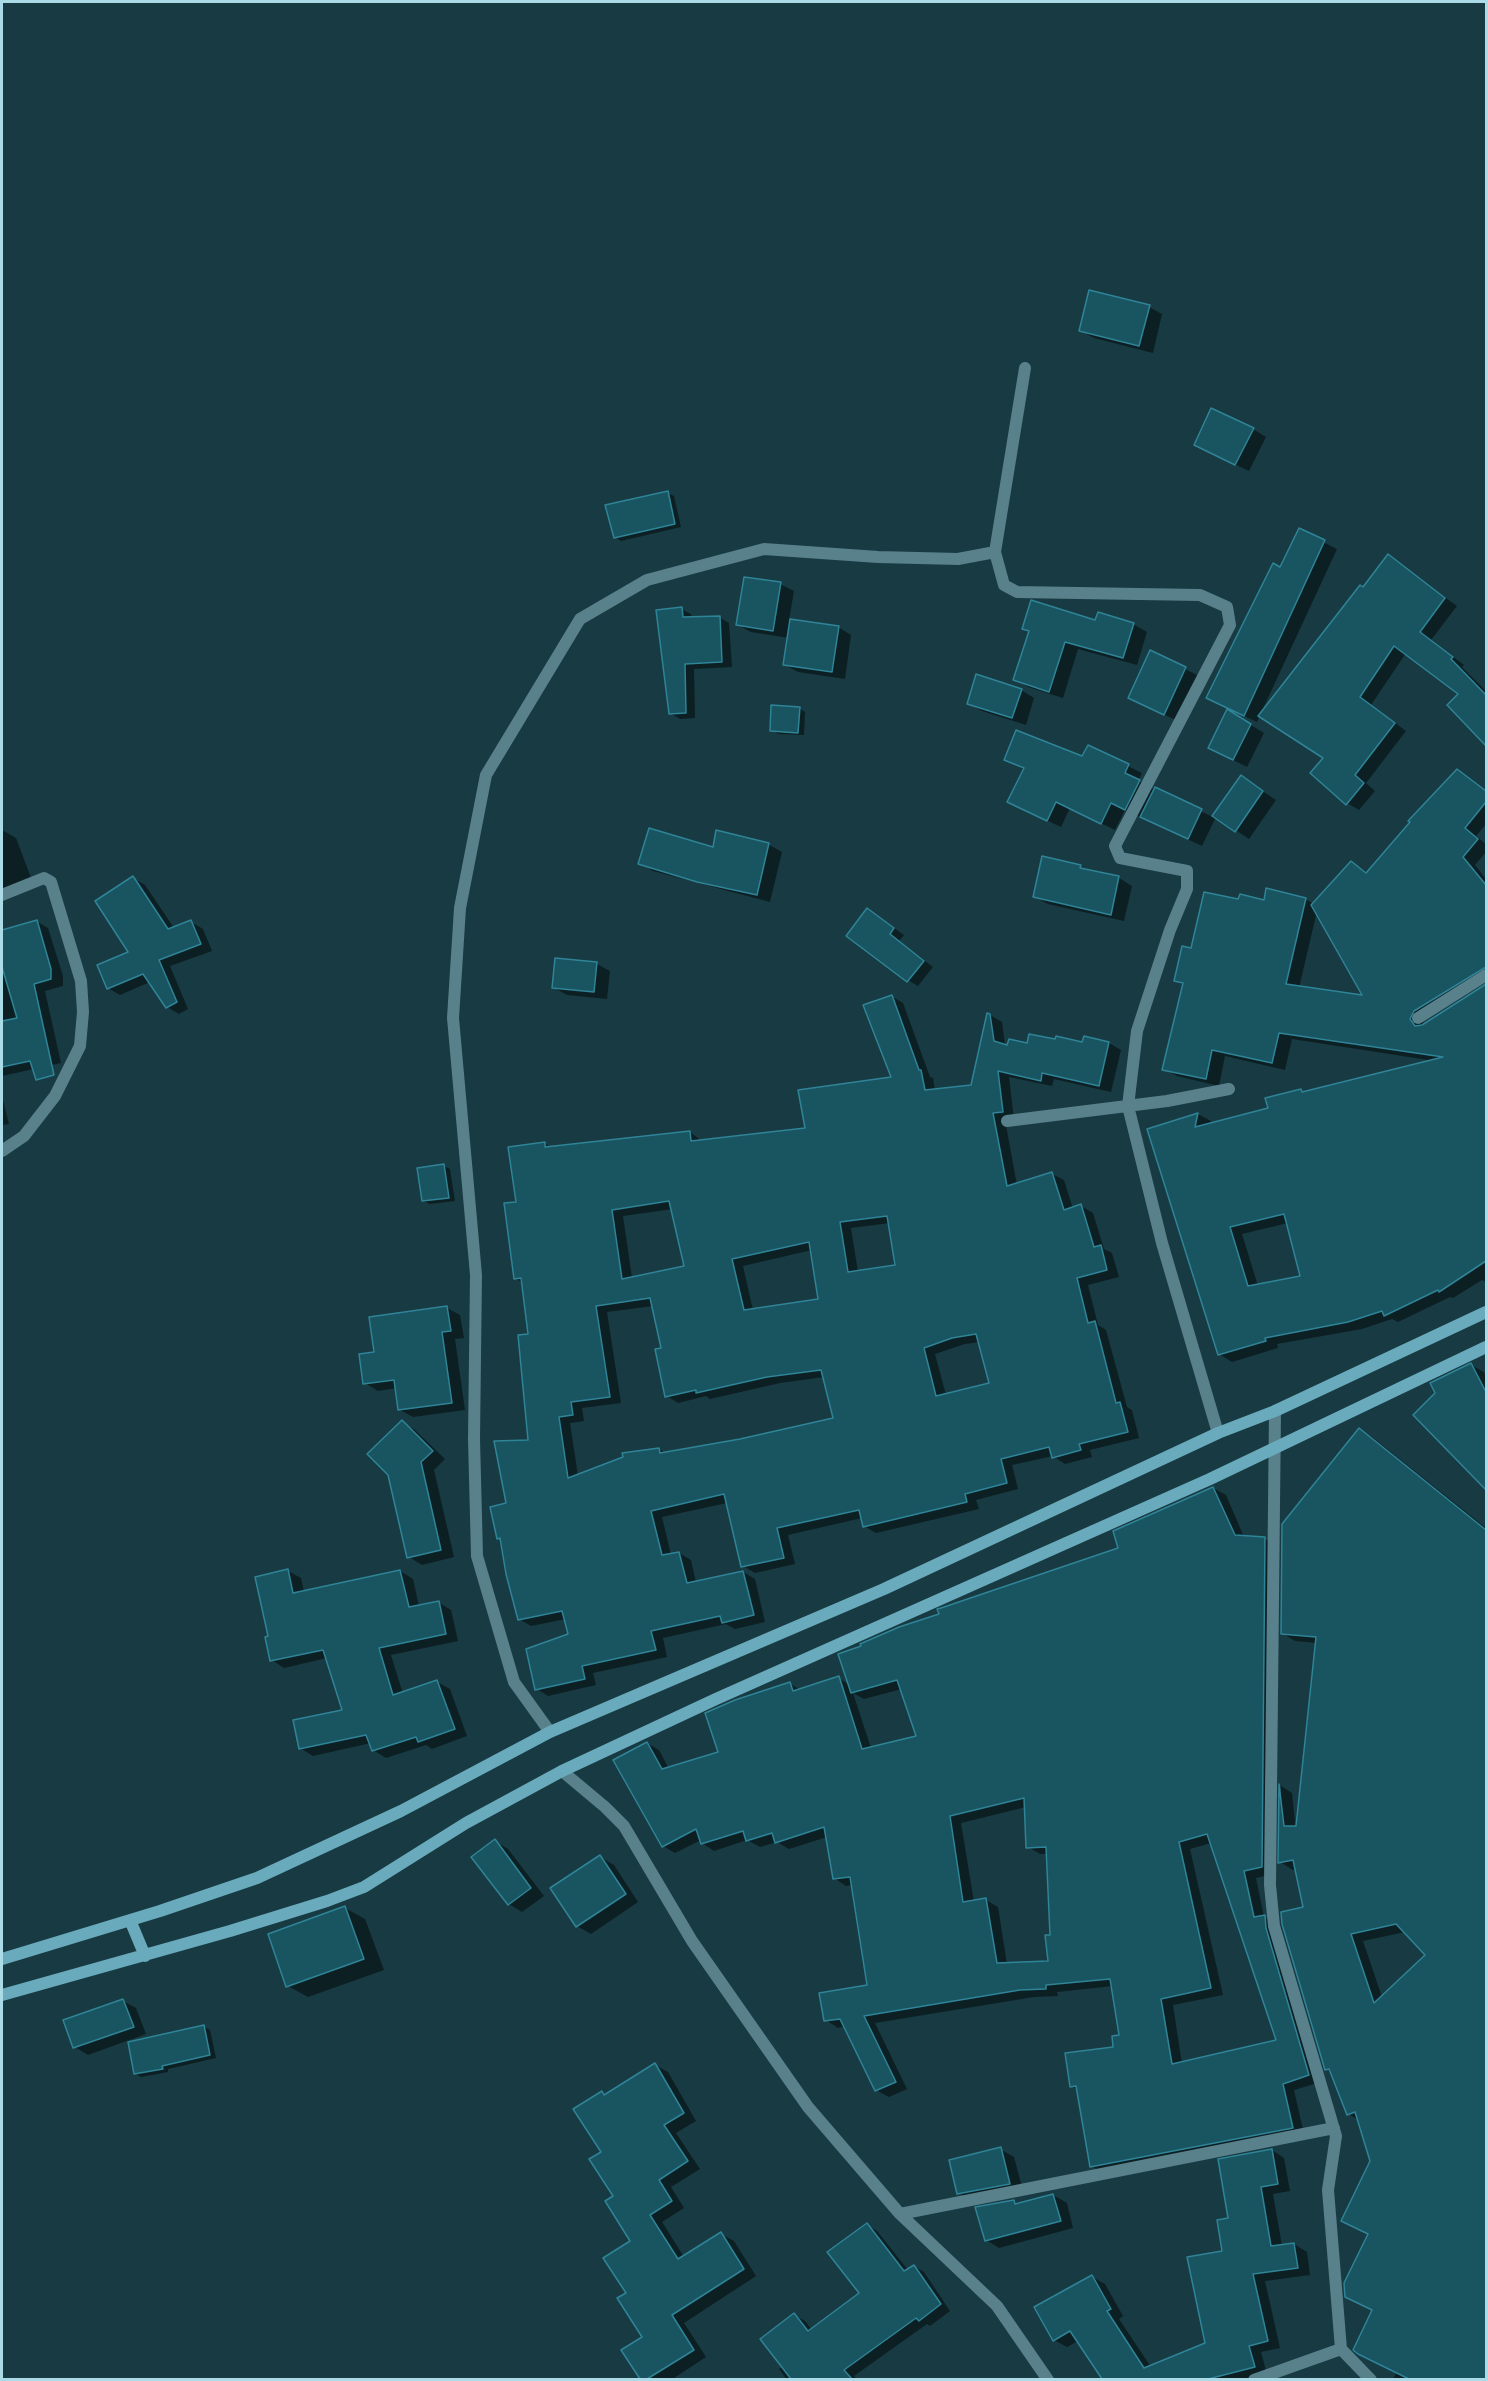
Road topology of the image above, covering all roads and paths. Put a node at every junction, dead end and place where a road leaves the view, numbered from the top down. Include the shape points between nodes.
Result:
1 (1025, 368) dead end
2 (995, 552) junction
3 (2, 896) edge
4 (1486, 975) edge
5 (1418, 1018) dead end
6 (1229, 1089) dead end
7 (1128, 1106) junction
8 (1007, 1121) dead end
9 (2, 1151) edge
10 (1486, 1312) edge
11 (1486, 1347) edge
12 (1275, 1411) junction
13 (1218, 1432) junction
14 (1274, 1449) junction
15 (550, 1732) junction
16 (562, 1771) junction
17 (130, 1920) junction
18 (145, 1956) junction
19 (2, 1959) edge
20 (2, 1995) edge
21 (1334, 2128) junction
22 (900, 2214) junction
23 (1341, 2349) junction
24 (1048, 2379) edge
25 (1254, 2379) edge
26 (1371, 2379) edge

1 - 2 street
2 - 7 street via 1004,585 1017,592 1200,595 1227,607 1230,625 1115,846 1120,858 1187,871 1187,889 1137,1031
2 - 15 street via 958,559 764,549 647,580 580,619 486,775 460,908 453,1018 476,1275 477,1556 514,1682
3 - 9 street via 44,879 51,882 81,981 83,1012 80,1046 56,1096 24,1136
4 - 5 street
6 - 7 street
7 - 8 street
7 - 13 street via 1162,1243
10 - 12 main road
11 - 14 main road
12 - 13 main road
12 - 14 street
13 - 15 main road via 884,1589
14 - 16 main road
14 - 21 street via 1270,1885 1279,1944
15 - 17 main road via 333,1844 257,1878
16 - 18 main road via 466,1823 364,1887
16 - 22 street via 624,1826 692,1941 802,2098
17 - 18 main road
17 - 19 main road
18 - 20 main road
21 - 22 street
21 - 23 street via 1328,2190
22 - 24 street via 997,2306
23 - 25 street
23 - 26 street

